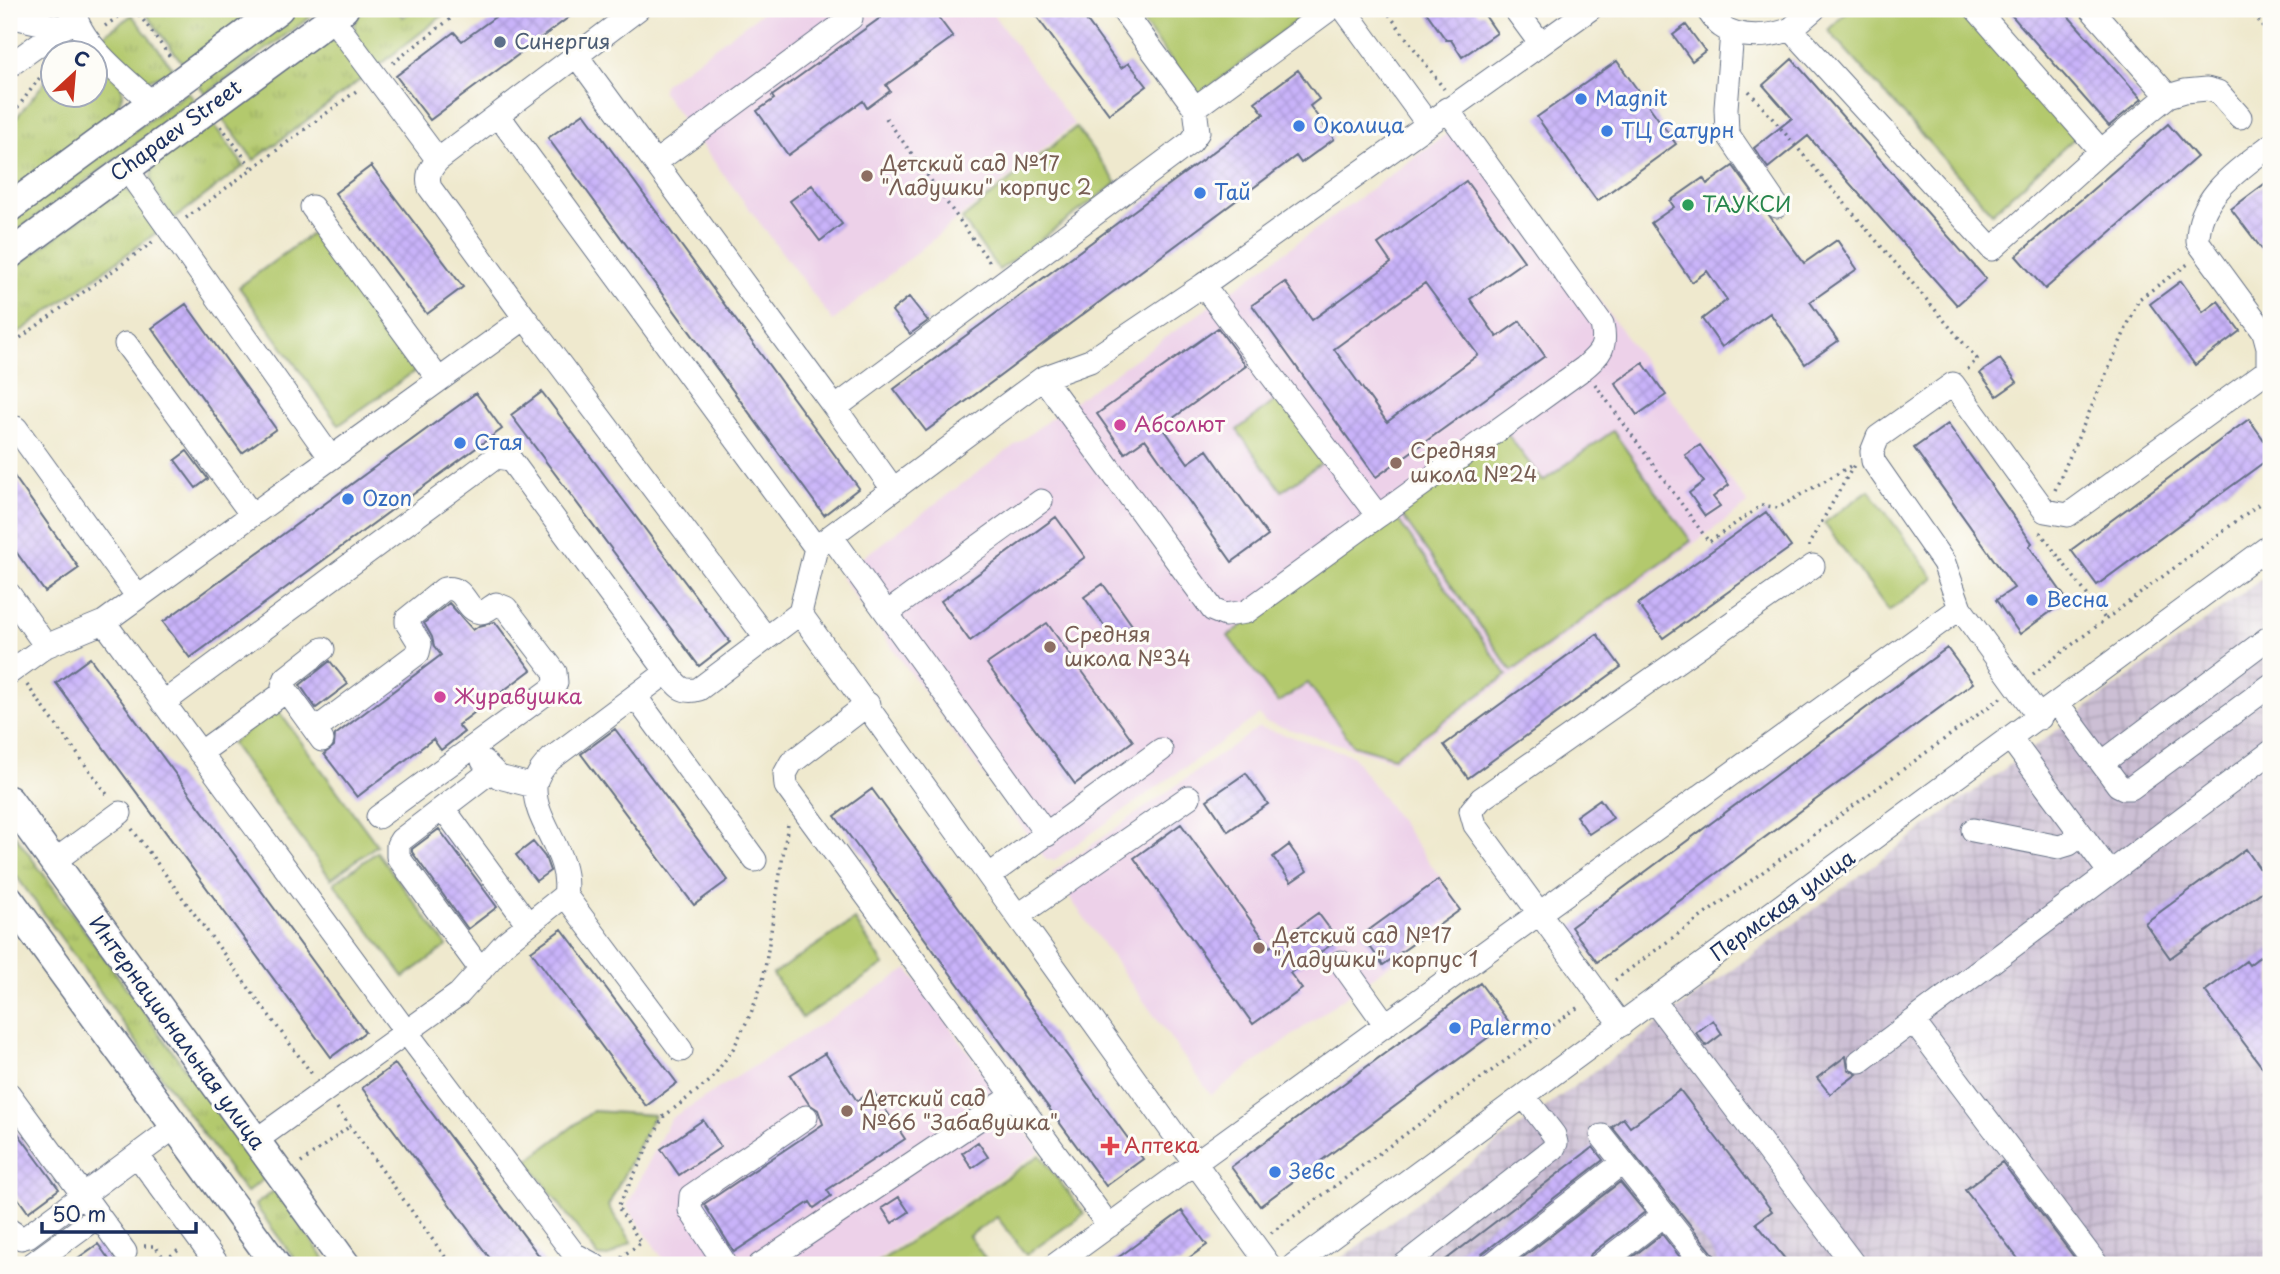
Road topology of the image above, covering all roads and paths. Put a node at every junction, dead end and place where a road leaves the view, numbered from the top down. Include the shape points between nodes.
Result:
1 (279, 9) edge
2 (464, 9) edge
3 (638, 9) edge
4 (1122, 9) edge
5 (1330, 9) edge
6 (1343, 9) edge
7 (1385, 9) edge
8 (1515, 9) edge
9 (1590, 9) edge
10 (1707, 9) edge
11 (1814, 9) edge
12 (1976, 9) edge
13 (2091, 9) edge
14 (2250, 9) edge
15 (338, 13) edge
16 (9, 16) edge
17 (71, 18) edge
18 (851, 18) dead end
19 (1791, 30) junction
20 (1732, 32) junction
21 (2271, 37) edge
22 (1540, 43) junction
23 (576, 55) junction
24 (9, 66) edge
25 (1729, 67) junction
26 (375, 77) junction
27 (38, 80) edge
28 (2168, 96) junction
29 (152, 103) junction
30 (1451, 107) junction
31 (1195, 108) junction
32 (498, 115) junction
33 (2241, 117) dead end
34 (886, 118) dead end
35 (9, 119) edge
36 (1427, 123) junction
37 (2271, 145) edge
38 (2101, 151) junction
39 (438, 160) junction
40 (656, 162) junction
41 (126, 168) junction
42 (1777, 206) dead end
43 (312, 207) dead end
44 (9, 208) edge
45 (170, 230) junction
46 (2205, 251) junction
47 (9, 256) edge
48 (1004, 281) junction
49 (1203, 285) junction
50 (526, 318) junction
51 (126, 344) dead end
52 (9, 346) edge
53 (1584, 368) junction
54 (2270, 373) edge
55 (1043, 379) junction
56 (439, 380) junction
57 (1953, 384) junction
58 (835, 408) junction
59 (16, 428) dead end
60 (331, 458) junction
61 (893, 489) junction
62 (2271, 495) edge
63 (1041, 501) dead end
64 (2045, 511) junction
65 (252, 515) junction
66 (1378, 516) junction
67 (824, 542) junction
68 (2271, 545) edge
69 (1814, 566) joint
70 (9, 594) edge
71 (138, 597) junction
72 (1960, 608) junction
73 (800, 613) junction
74 (887, 613) junction
75 (104, 622) junction
76 (2271, 636) edge
77 (766, 638) junction
78 (46, 646) junction
79 (323, 649) dead end
80 (12, 671) edge
81 (667, 672) junction
82 (2271, 685) edge
83 (2017, 687) junction
84 (286, 691) junction
85 (635, 696) junction
86 (163, 703) junction
87 (868, 704) junction
88 (2049, 711) junction
89 (2011, 739) junction
90 (472, 747) junction
91 (1161, 750) dead end
92 (2271, 752) edge
93 (200, 753) junction
94 (2102, 763) junction
95 (491, 771) junction
96 (534, 786) junction
97 (792, 794) junction
98 (1189, 797) dead end
99 (9, 800) edge
100 (443, 808) junction
101 (120, 813) junction
102 (378, 817) dead end
103 (1973, 830) dead end
104 (1047, 835) junction
105 (2081, 835) junction
106 (755, 860) dead end
107 (53, 862) junction
108 (2110, 873) junction
109 (990, 875) junction
110 (565, 895) junction
111 (9, 899) edge
112 (1540, 914) junction
113 (1019, 915) junction
114 (528, 924) junction
115 (1341, 962) dead end
116 (481, 970) junction
117 (1597, 993) junction
118 (1654, 1001) junction
119 (1913, 1021) junction
120 (1386, 1025) junction
121 (1621, 1025) junction
122 (407, 1033) junction
123 (681, 1049) dead end
124 (1860, 1060) dead end
125 (325, 1091) junction
126 (9, 1094) edge
127 (1013, 1096) junction
128 (1524, 1096) junction
129 (806, 1117) dead end
130 (176, 1126) junction
131 (350, 1126) junction
132 (1602, 1136) dead end
133 (255, 1141) junction
134 (137, 1155) junction
135 (1623, 1162) junction
136 (1195, 1163) junction
137 (281, 1177) junction
138 (83, 1195) junction
139 (1664, 1215) junction
140 (98, 1216) junction
141 (1109, 1226) junction
142 (9, 1230) edge
143 (197, 1237) junction
144 (1255, 1245) junction
145 (125, 1252) dead end
146 (165, 1260) dead end
147 (31, 1265) edge
148 (218, 1265) edge
149 (276, 1265) edge
150 (346, 1265) edge
151 (451, 1265) edge
152 (594, 1265) edge
153 (608, 1265) edge
154 (726, 1265) edge
155 (760, 1265) edge
156 (1055, 1265) edge
157 (1227, 1265) edge
158 (1269, 1265) edge
159 (1294, 1265) edge
160 (1404, 1265) edge
161 (1491, 1265) edge
162 (1600, 1265) edge
163 (1703, 1265) edge
164 (1854, 1265) edge
165 (2097, 1265) edge

1 - 29 main road, Chapaev Street
2 - 26 path
3 - 23 street
4 - 31 street
5 - 31 street
6 - 36 street
7 - 30 path
8 - 22 street
9 - 22 street
10 - 20 street via 1720,26
11 - 19 street
12 - 38 street
13 - 28 street
14 - 21 path
15 - 26 street
15 - 41 main road, Chapaev Street
16 - 17 street
17 - 24 street
17 - 29 street via 103,57
18 - 40 street
19 - 20 street via 1765,36
19 - 38 street via 1992,250
20 - 25 street
22 - 30 street
23 - 32 street
23 - 40 street
25 - 42 street via 1727,133
25 - 57 path via 1977,359
26 - 39 street
26 - 45 path
27 - 35 path
28 - 33 street via 2207,89 2218,92
28 - 38 street
29 - 44 main road, Chapaev Street
30 - 36 street
30 - 53 street via 1602,324 1605,340
31 - 48 street via 1198,132 1191,142
32 - 39 street
32 - 67 street
34 - 48 path
36 - 49 street
37 - 46 street via 2213,197 2198,230 2198,242
39 - 50 street via 427,180 430,188
40 - 58 street
41 - 45 street
41 - 47 main road, Chapaev Street
43 - 56 street
45 - 52 path
45 - 60 street
46 - 54 street via 2264,332
46 - 64 path via 2139,299
48 - 58 street
49 - 55 street via 1090,361
49 - 66 street
50 - 56 street
50 - 77 street
51 - 65 street
53 - 66 street
53 - 69 path via 1709,542 1762,505 1778,508 1855,463 1809,544
54 - 64 street via 2068,515
55 - 61 street
55 - 66 street via 1213,610 1225,615 1246,612
56 - 60 street
57 - 64 street
57 - 72 street via 1878,437 1872,452 1944,563
58 - 61 street
59 - 71 street
60 - 65 street
61 - 67 street
62 - 83 path
63 - 74 street
65 - 71 street
67 - 73 street
67 - 74 street
68 - 88 street, Пермская улица
69 - 112 street via 1481,799 1471,811 1475,825
70 - 78 street
71 - 75 street
72 - 83 street
72 - 112 street
73 - 77 street
73 - 87 street
74 - 104 street
75 - 78 street
75 - 86 street
76 - 94 street
77 - 81 street via 699,689 679,688
78 - 80 street
79 - 84 street via 286,678
80 - 101 path
81 - 85 street
81 - 86 street via 510,459 496,457
82 - 94 street via 2136,786 2118,786
83 - 88 street
83 - 117 path
84 - 90 street via 318,735 418,653 421,644 407,619 450,588 477,611 496,604 506,608 556,677 552,689
84 - 93 street
85 - 96 street via 551,759
85 - 106 street
86 - 93 street
87 - 97 street via 791,764 785,774
87 - 109 street
88 - 89 street, Пермская улица
88 - 94 street
89 - 105 street
89 - 118 street, Пермская улица
90 - 95 street
90 - 102 street
91 - 104 street
92 - 108 street
93 - 122 street
95 - 96 street via 507,781
95 - 100 street
96 - 110 street via 565,869
97 - 127 street
97 - 153 path via 763,981 751,1013 710,1081 663,1117 618,1207 641,1243
98 - 113 street
99 - 107 main road, Интернациональная улица
100 - 114 street
100 - 116 street via 401,840 398,858
101 - 107 street
101 - 125 path
103 - 105 street via 2059,847
104 - 109 street
105 - 108 street
107 - 133 main road, Интернациональная улица
108 - 119 street
109 - 113 street
110 - 114 street
110 - 123 street
111 - 130 main road
112 - 117 street
112 - 120 street
113 - 136 street
114 - 116 street
115 - 120 street
116 - 122 street via 460,994
117 - 121 street
117 - 144 path
118 - 121 street, Пермская улица
118 - 164 street
119 - 124 street
119 - 165 street
120 - 136 street
121 - 128 street, Пермская улица
122 - 125 street
122 - 152 street via 574,1254
125 - 131 path
125 - 133 street
126 - 138 street
127 - 141 street
127 - 155 street
128 - 159 street, Пермская улица
128 - 160 street via 1554,1135 1553,1149
129 - 154 street via 691,1196 690,1210
130 - 134 street
130 - 149 main road
131 - 137 path
131 - 151 path
132 - 135 street
133 - 137 main road, Интернациональная улица
134 - 138 street
134 - 143 street
135 - 139 street
135 - 161 street
136 - 141 street
136 - 144 street
137 - 150 main road, Интернациональная улица
138 - 140 street
138 - 142 street via 28,1236 21,1238
139 - 162 street
139 - 163 street
140 - 145 street
140 - 147 street
141 - 156 street
143 - 146 path
143 - 148 street
144 - 157 path
144 - 158 street

